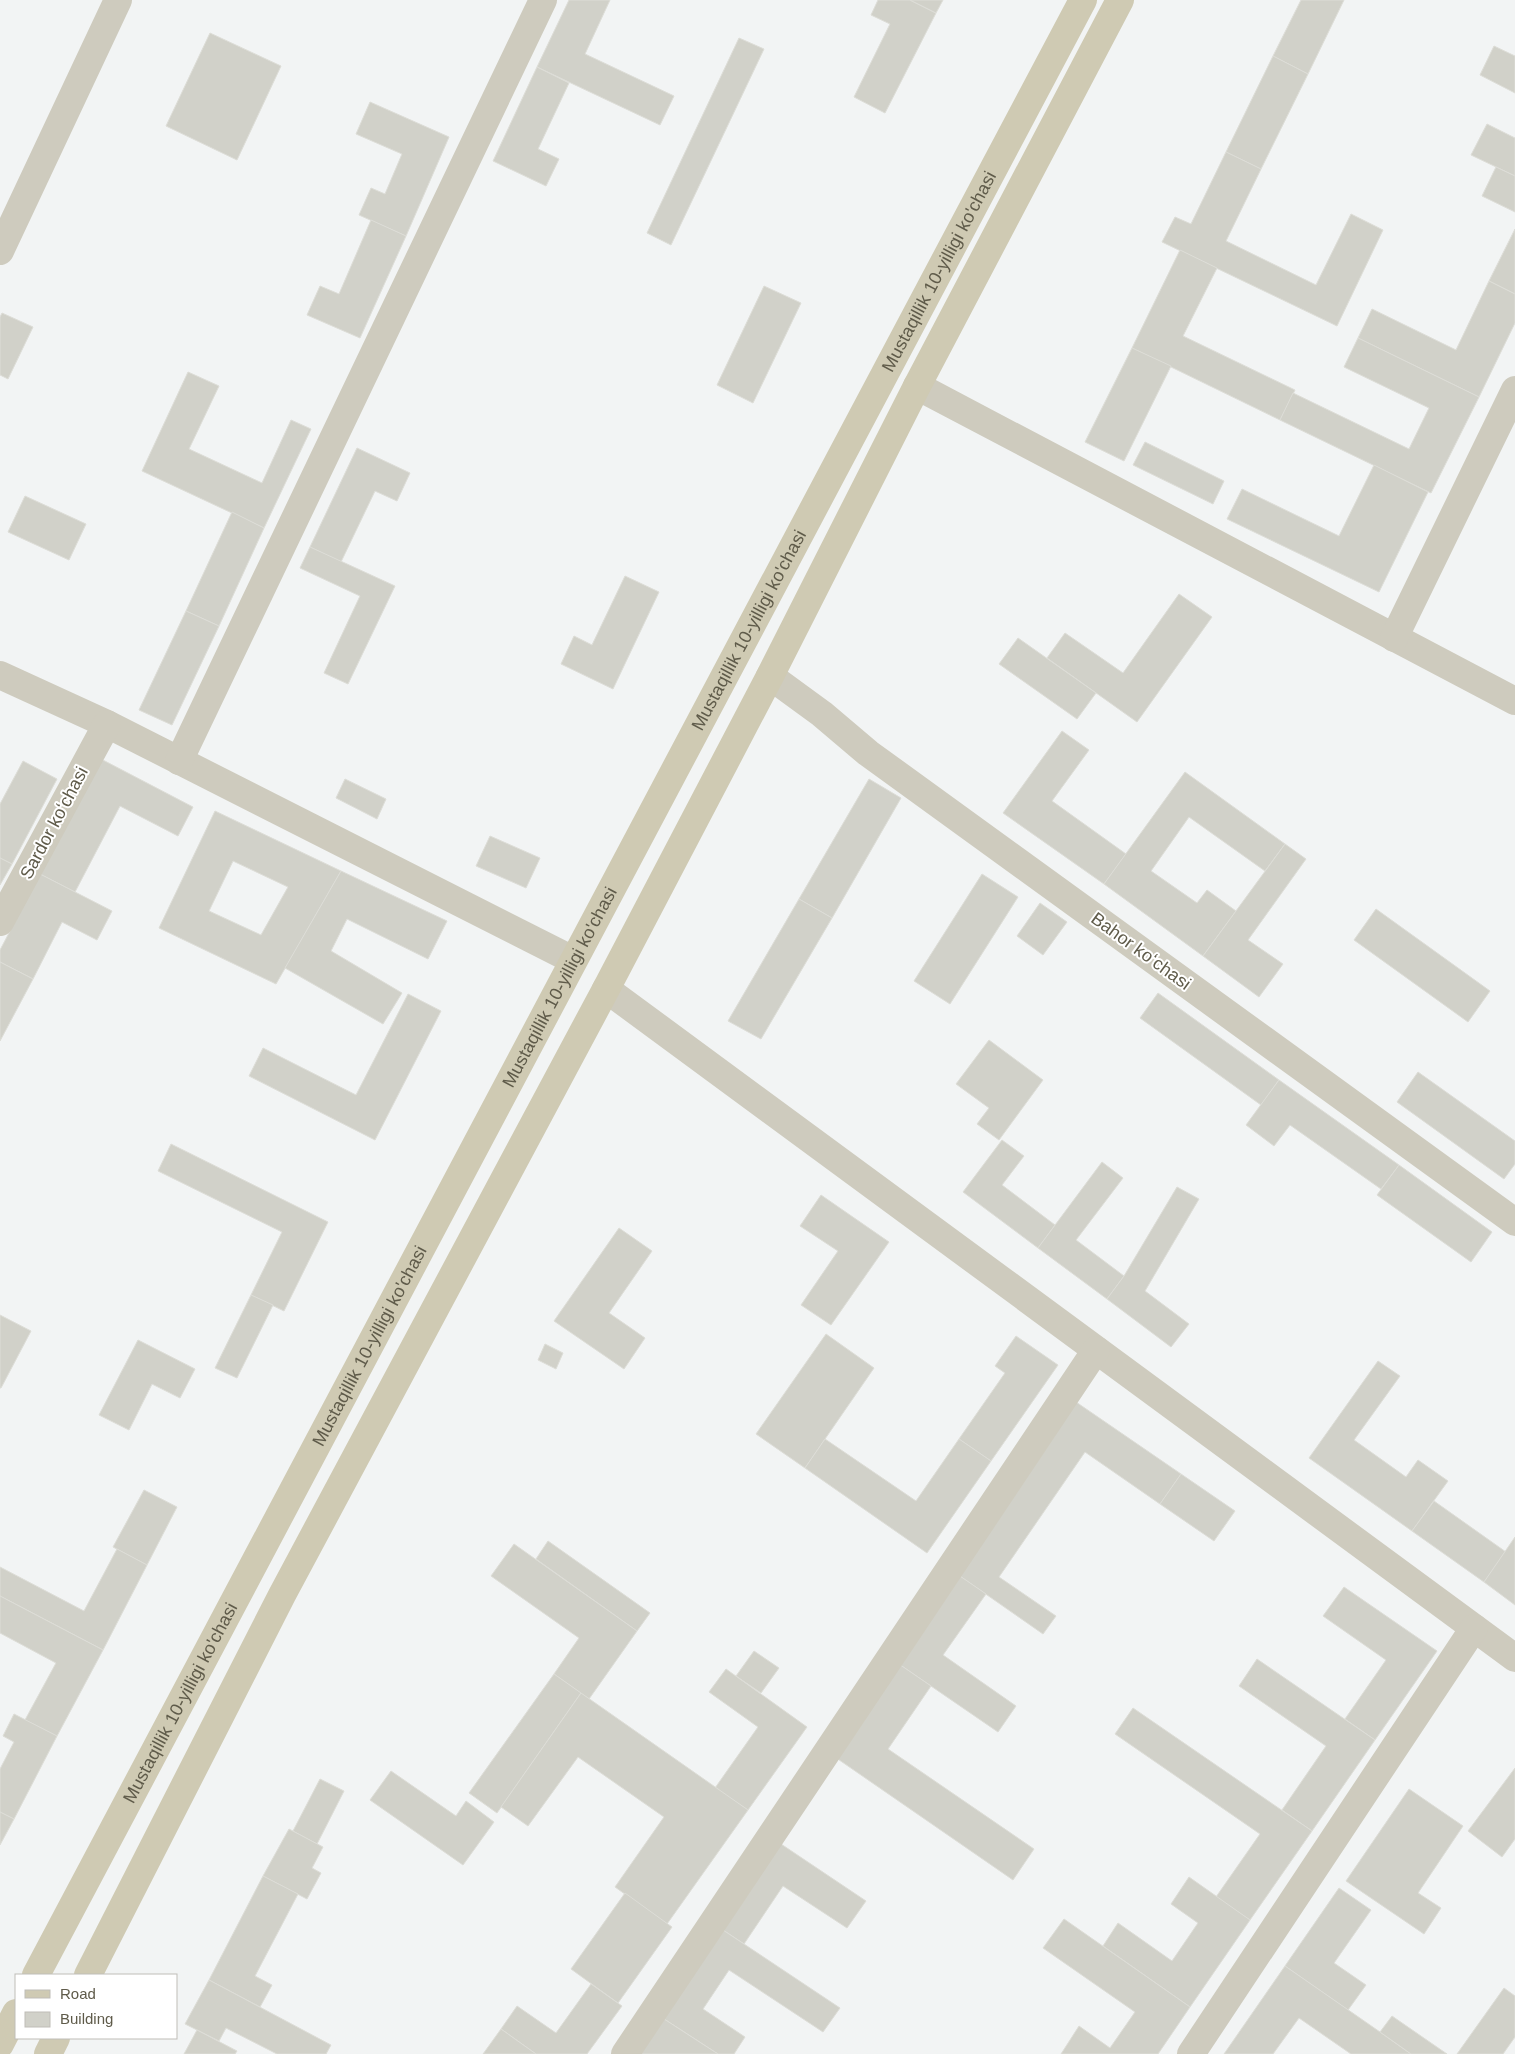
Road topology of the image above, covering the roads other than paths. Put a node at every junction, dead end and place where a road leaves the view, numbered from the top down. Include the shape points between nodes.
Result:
1 (118, 0) edge
2 (543, 0) edge
3 (1083, 0) edge
4 (1120, 0) edge
5 (0, 251) edge
6 (917, 386) junction
7 (1515, 390) edge
8 (1394, 638) junction
9 (0, 675) edge
10 (770, 676) junction
11 (1515, 701) edge
12 (107, 724) junction
13 (179, 761) junction
14 (0, 922) edge
15 (573, 960) junction
16 (606, 989) junction
17 (1515, 1222) edge
18 (1096, 1350) junction
19 (1474, 1628) junction
20 (1515, 1658) edge
21 (37, 1974) edge
22 (89, 1974) edge
23 (15, 2015) edge
24 (56, 2039) edge
25 (0, 2044) edge
26 (48, 2054) edge
27 (625, 2054) edge
28 (1191, 2054) edge

1 - 5 street
2 - 13 street
3 - 15 main road, Mustaqillik 10-yilligi ko'chasi
4 - 6 main road, Mustaqillik 10-yilligi ko'chasi
6 - 8 street
6 - 10 main road, Mustaqillik 10-yilligi ko'chasi
7 - 8 street
8 - 11 street
9 - 12 street
10 - 16 main road, Mustaqillik 10-yilligi ko'chasi
10 - 17 street, Bahor koʻchasi via 868,753
12 - 13 street
12 - 14 street, Sardor koʻchasi
13 - 15 street
15 - 21 main road, Mustaqillik 10-yilligi ko'chasi
16 - 18 street
16 - 22 main road, Mustaqillik 10-yilligi ko'chasi via 282,1596
18 - 19 street
18 - 27 street
19 - 20 street
19 - 28 street
23 - 25 main road
24 - 26 main road

